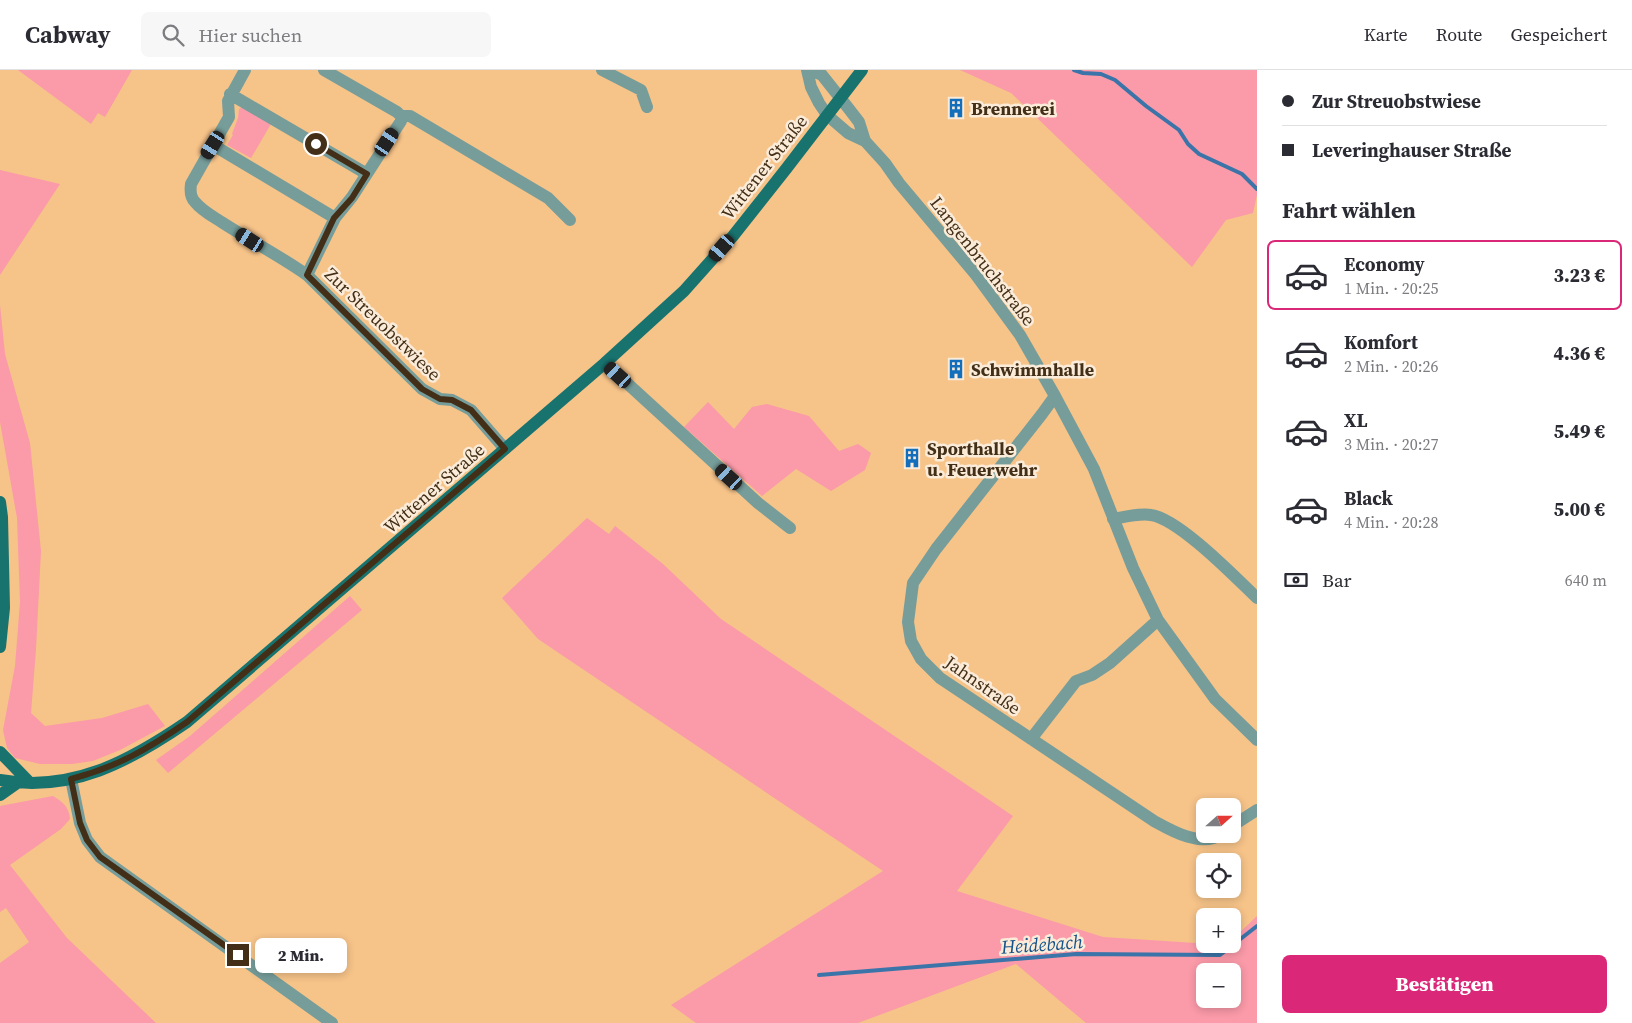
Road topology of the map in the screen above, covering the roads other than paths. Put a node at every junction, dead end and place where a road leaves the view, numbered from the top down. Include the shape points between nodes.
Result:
1 (245, 70) edge
2 (324, 70) edge
3 (602, 70) edge
4 (807, 70) edge
5 (811, 70) edge
6 (862, 70) edge
7 (230, 94) junction
8 (841, 97) junction
9 (647, 107) dead end
10 (827, 115) junction
11 (401, 116) junction
12 (865, 141) junction
13 (213, 145) junction
14 (367, 174) junction
15 (334, 218) junction
16 (570, 220) dead end
17 (307, 275) junction
18 (605, 363) junction
19 (1055, 396) junction
20 (505, 449) junction
21 (0, 502) edge
22 (1113, 519) junction
23 (790, 528) dead end
24 (1257, 598) edge
25 (1158, 620) junction
26 (0, 647) edge
27 (1032, 739) junction
28 (1257, 740) edge
29 (0, 752) edge
30 (71, 779) junction
31 (0, 780) edge
32 (23, 783) junction
33 (0, 795) edge
34 (1257, 810) edge
35 (1241, 820) edge
36 (1196, 839) edge
37 (332, 1023) edge

1 - 7 street, Zur Streuobstwiese
2 - 11 street
3 - 9 street via 641,90
4 - 10 street, Langenbruchstraße via 811,87
5 - 8 street, Langenbruchstraße via 822,75
6 - 8 main road, Wittener Straße
7 - 13 street, Zur Streuobstwiese via 229,117
7 - 14 street
8 - 10 main road, Wittener Straße
8 - 12 street, Langenbruchstraße via 859,122
10 - 12 street, Langenbruchstraße
10 - 18 main road, Wittener Straße via 707,266
11 - 14 street, Zur Streuobstwiese via 401,121
11 - 16 street via 410,116 548,198
12 - 19 street, Langenbruchstraße via 976,275 1020,335
13 - 15 street
13 - 17 street, Zur Streuobstwiese via 191,184 190,193 195,202
14 - 15 street, Zur Streuobstwiese
15 - 17 street, Zur Streuobstwiese
17 - 20 street, Zur Streuobstwiese via 422,389 471,410
18 - 20 main road, Wittener Straße
18 - 23 street via 758,503
19 - 22 street, Langenbruchstraße via 1094,469
19 - 27 street, Jahnstraße via 913,583 908,622 911,641 921,659 940,678
20 - 30 main road, Wittener Straße via 187,722 127,760
21 - 26 main road via 4,608
22 - 24 street via 1150,514 1164,518 1182,530
22 - 25 street, Langenbruchstraße
25 - 27 street via 1110,663 1076,681
25 - 28 street, Langenbruchstraße via 1214,699
27 - 36 street, Jahnstraße via 1154,821 1180,835
29 - 32 main road
30 - 32 main road, Wittener Straße
30 - 37 street via 84,832 100,857
31 - 32 main road, Wittener Straße
32 - 33 main road
34 - 35 street

